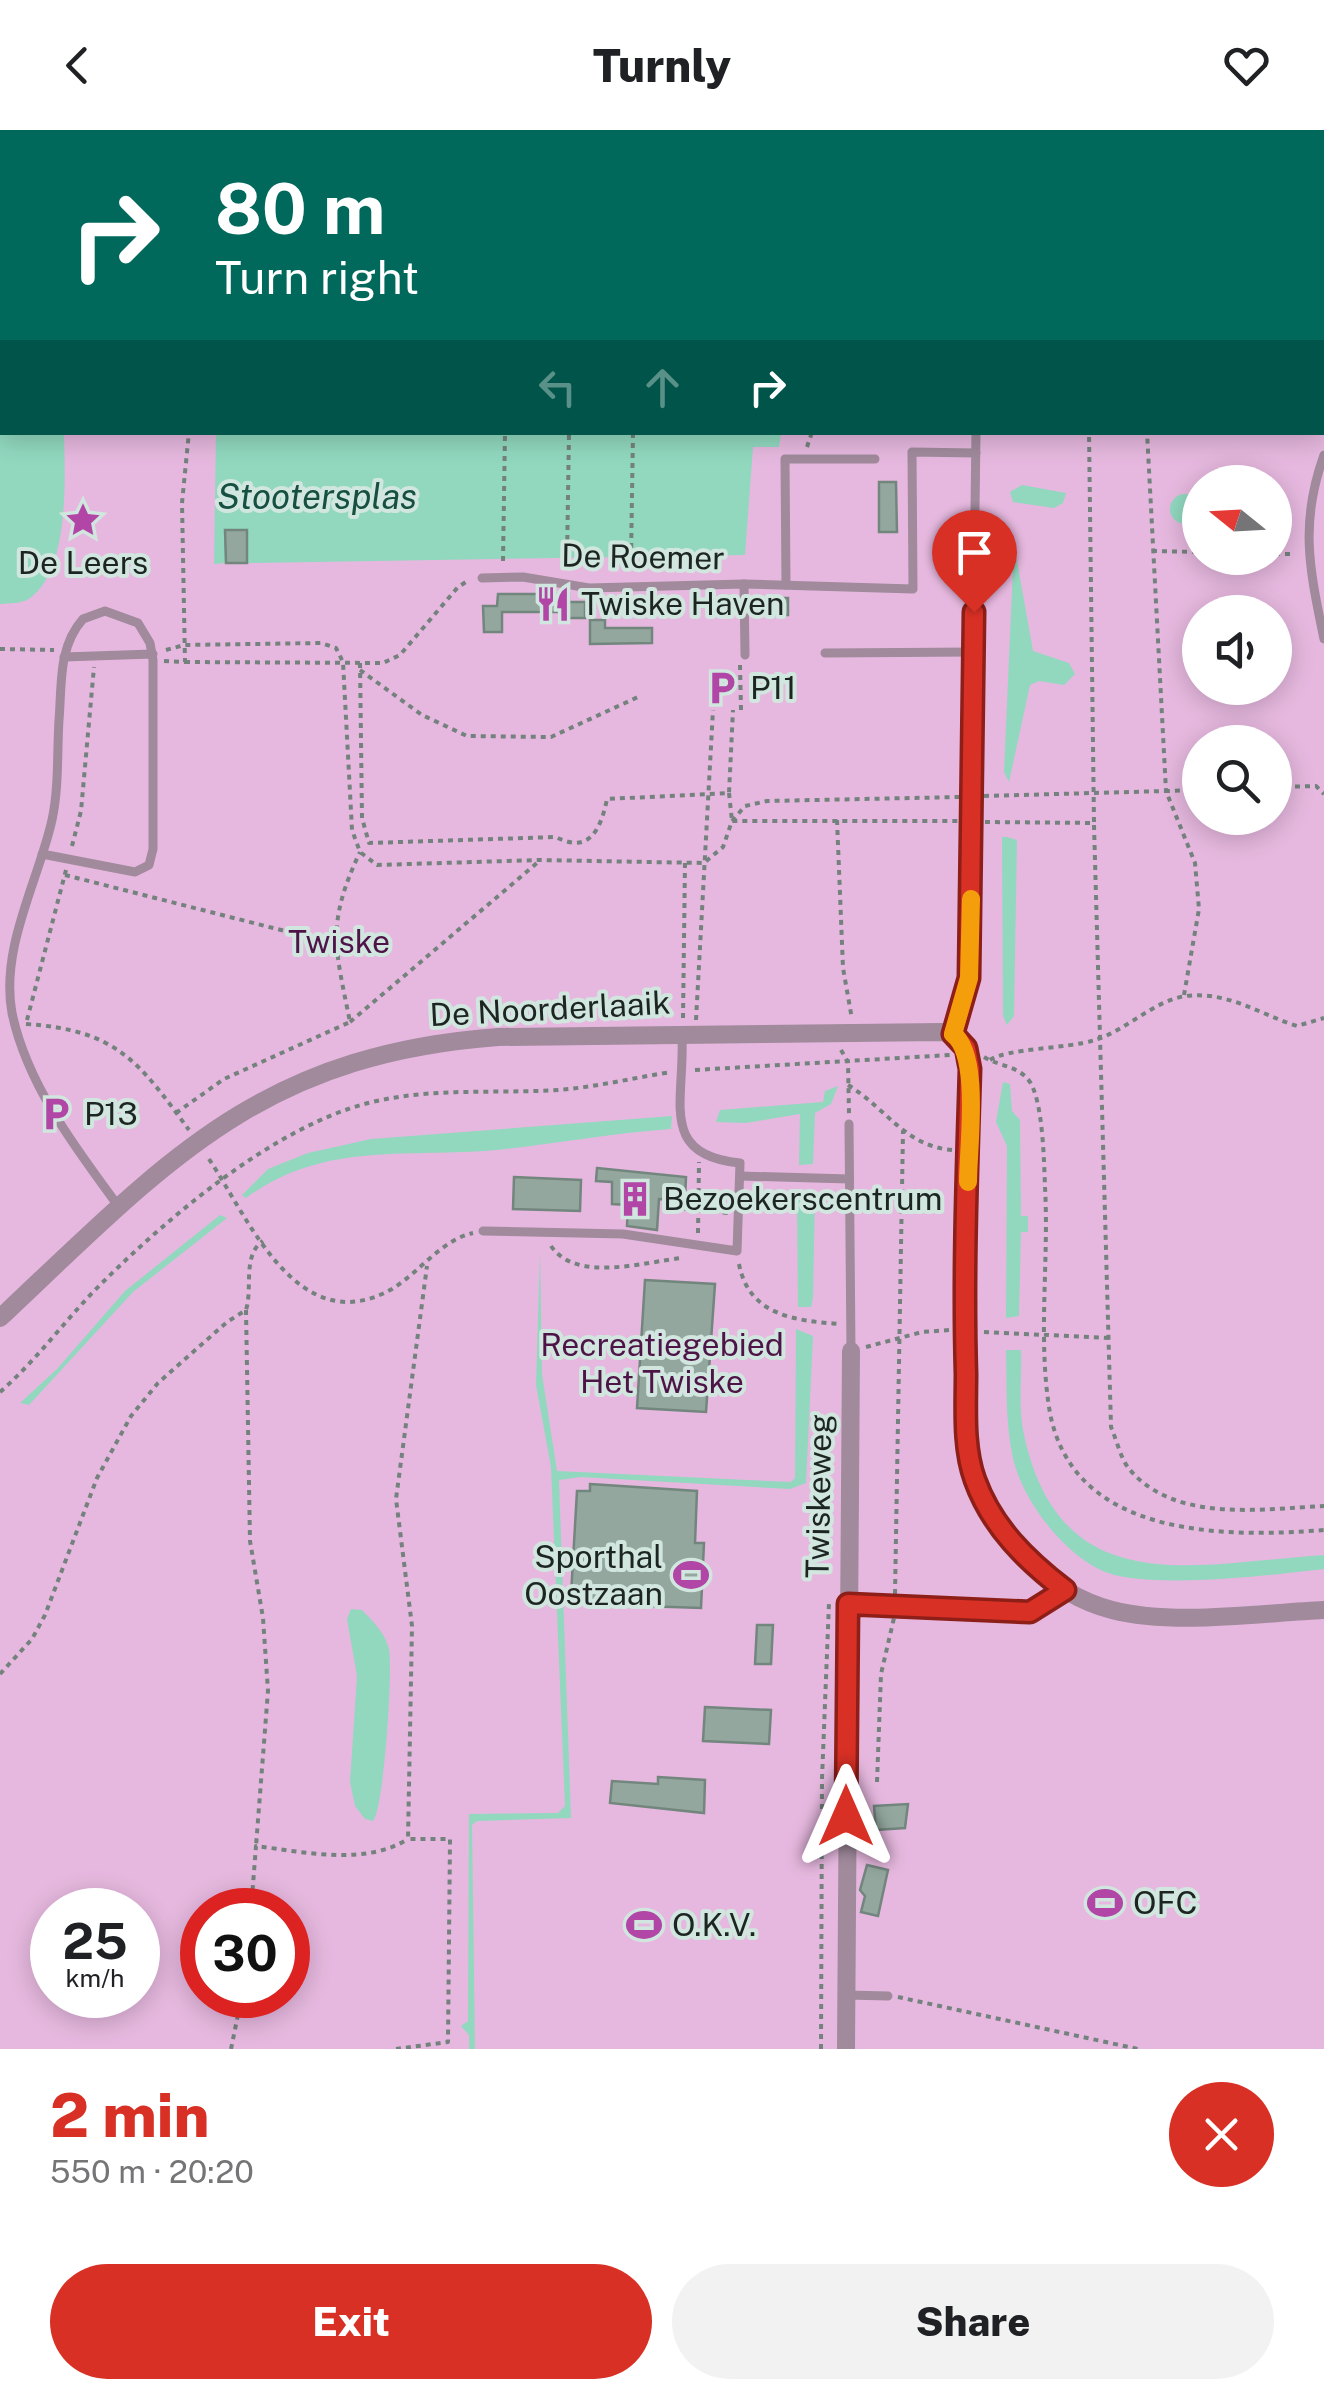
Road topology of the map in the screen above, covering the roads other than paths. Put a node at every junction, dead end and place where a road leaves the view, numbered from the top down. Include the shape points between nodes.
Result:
1 (976, 435) edge
2 (976, 452) junction
3 (1324, 455) edge
4 (874, 459) dead end
5 (482, 578) road end
6 (744, 584) junction
7 (786, 585) junction
8 (1324, 639) edge
9 (974, 652) junction
10 (825, 653) dead end
11 (64, 654) junction
12 (742, 655) road end
13 (153, 657) junction
14 (42, 854) junction
15 (689, 1033) junction
16 (953, 1034) junction
17 (849, 1124) road end
18 (740, 1176) junction
19 (850, 1179) junction
20 (119, 1207) junction
21 (483, 1231) road end
22 (0, 1318) edge
23 (851, 1351) joint
24 (1065, 1590) junction
25 (838, 1604) junction
26 (1324, 1610) edge
27 (846, 1995) junction
28 (888, 1996) road end
29 (846, 2049) edge

1 - 2 lane
2 - 7 lane, De Roemer via 912,452 913,589
2 - 9 lane
3 - 8 lane via 1306,554
4 - 7 lane via 786,459
5 - 6 lane, De Roemer via 589,588
6 - 7 lane, De Roemer
6 - 12 lane, De Roemer
9 - 10 lane
9 - 16 lane via 969,978
11 - 13 lane
11 - 13 lane via 83,619 104,611 138,623
11 - 14 lane via 53,816
13 - 14 lane via 149,865 135,872
14 - 20 lane via 8,977 13,1015 71,1142
15 - 16 street, De Noorderlaaik
15 - 18 lane via 683,1128 690,1148 699,1156 740,1163
15 - 20 street, De Noorderlaaik via 482,1038 364,1056 250,1105
16 - 24 street via 968,1057 964,1331 973,1476 996,1524
17 - 19 lane, Twiskeweg
18 - 19 lane
18 - 21 lane via 737,1252 590,1232
19 - 23 lane, Twiskeweg
20 - 22 street, De Noorderlaaik
23 - 25 street, Twiskeweg
24 - 25 lane via 1030,1612
24 - 26 street via 1095,1605 1148,1616
25 - 27 street, Twiskeweg
27 - 28 lane
27 - 29 street, Twiskeweg

